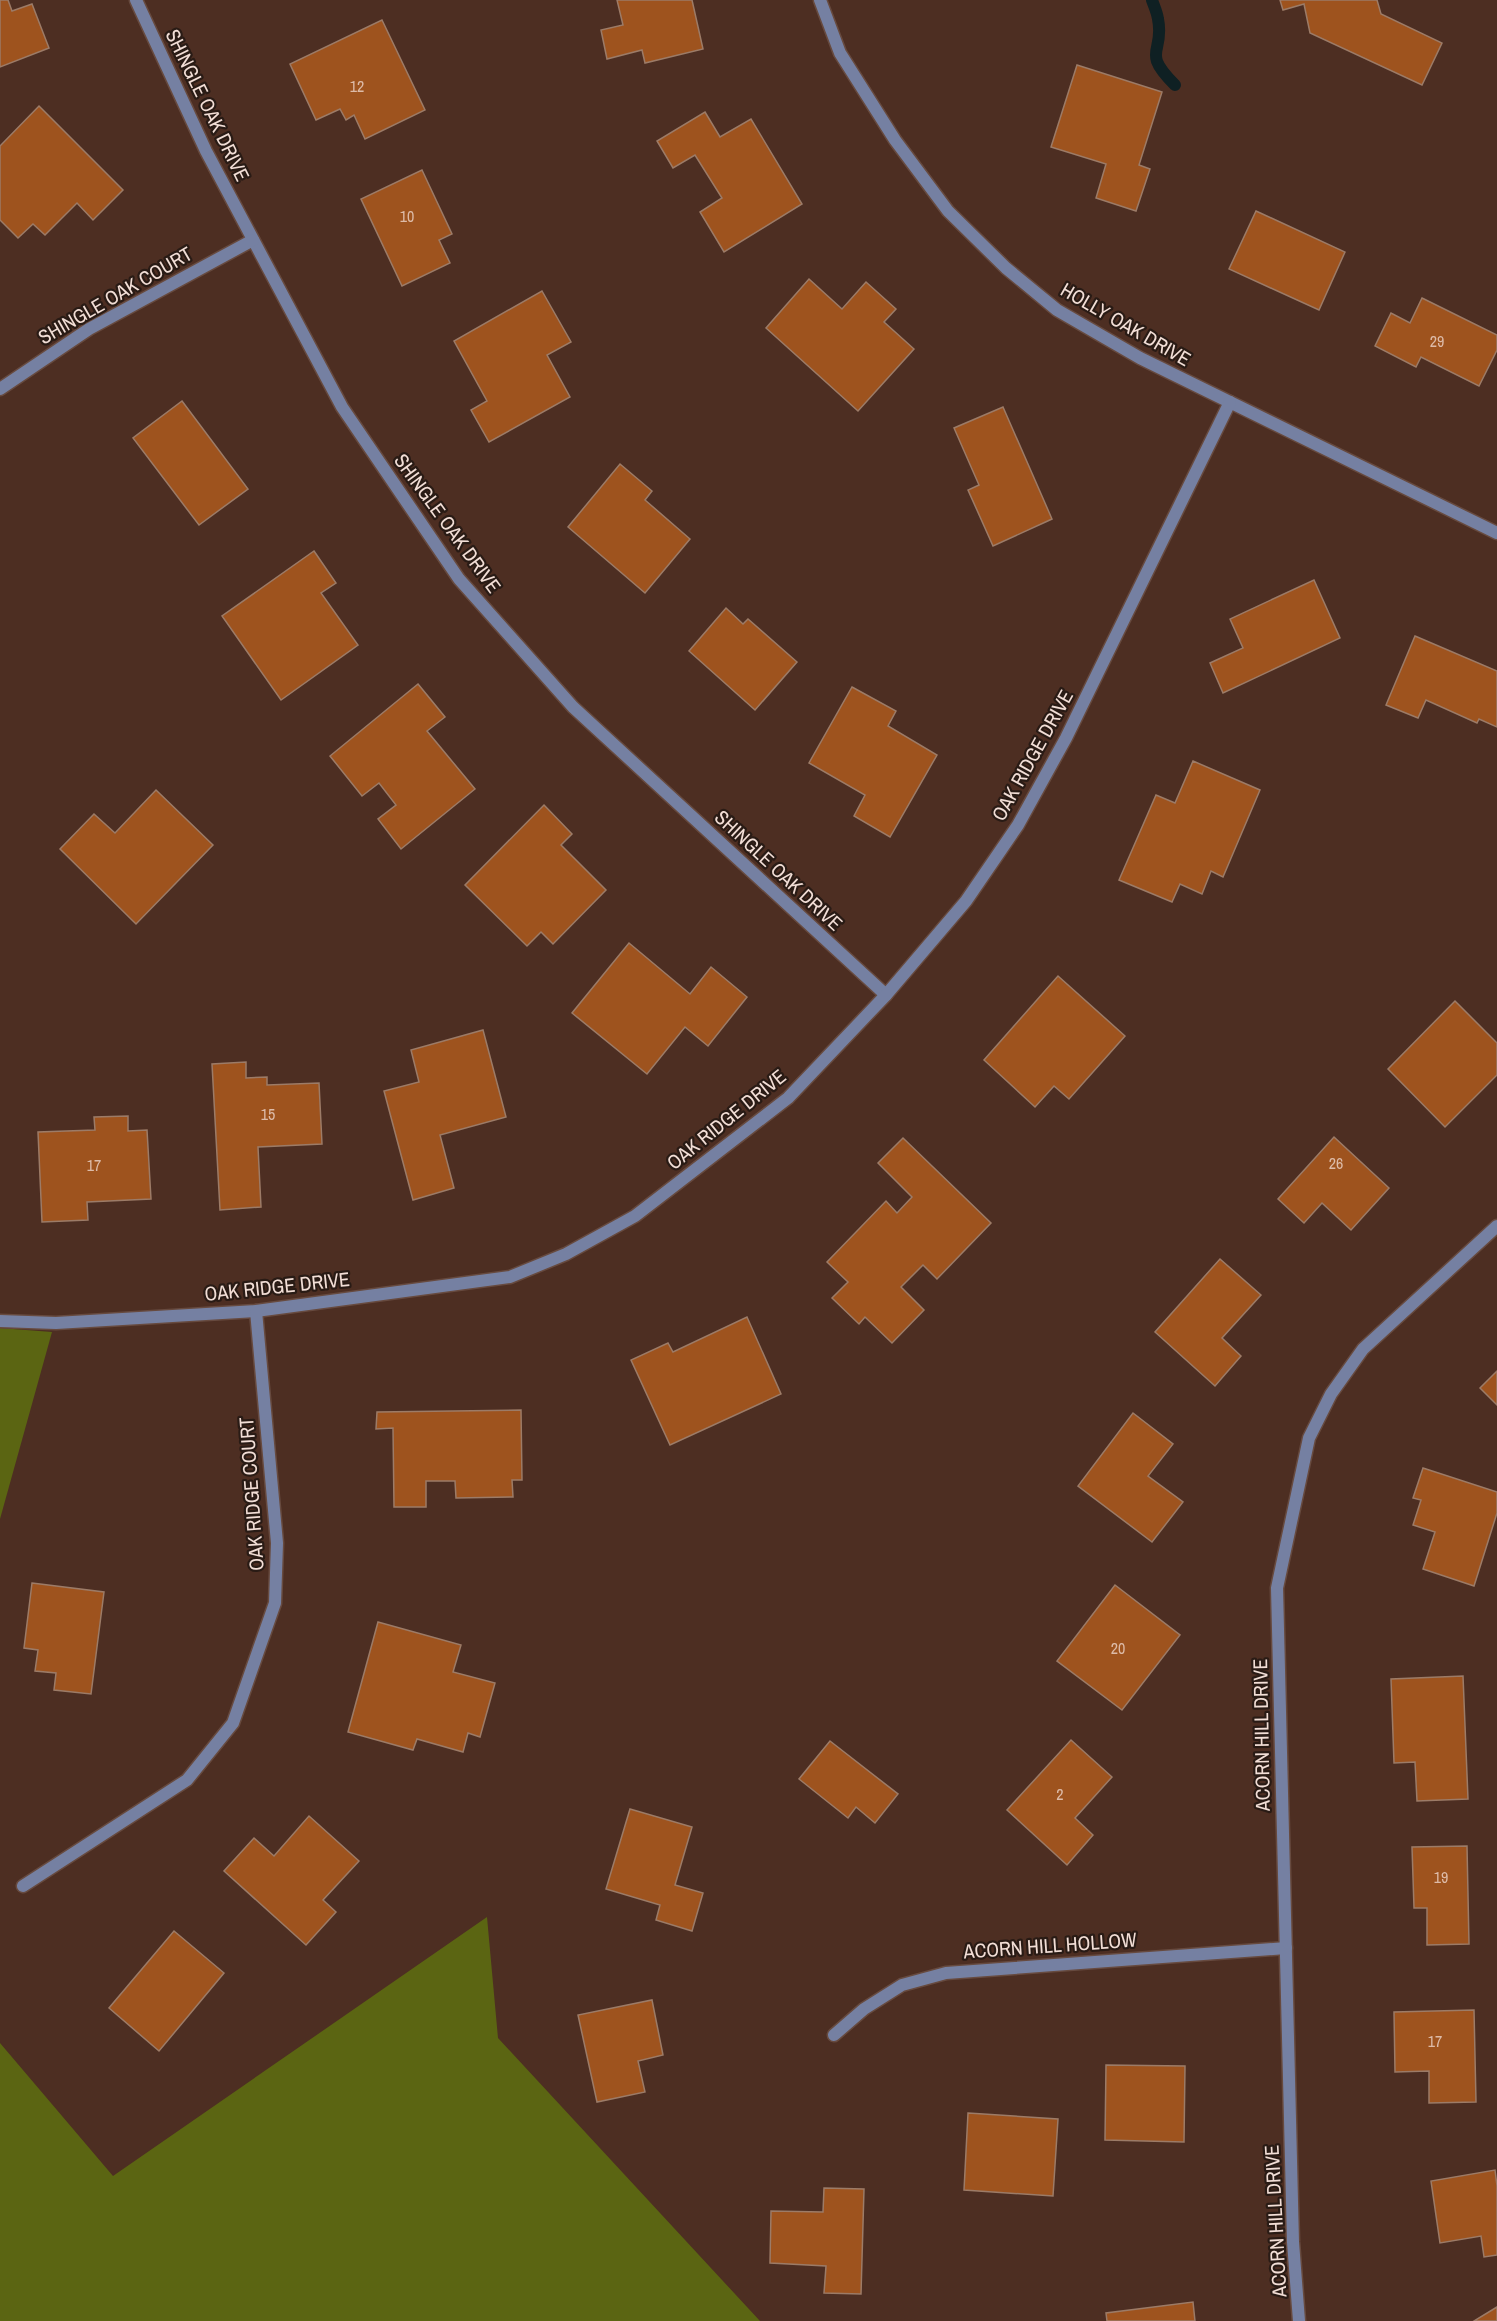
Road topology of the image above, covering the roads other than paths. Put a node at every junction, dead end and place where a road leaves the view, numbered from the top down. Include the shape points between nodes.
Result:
1 (136, 0) edge
2 (820, 0) edge
3 (253, 240) junction
4 (0, 389) edge
5 (1230, 402) junction
6 (1497, 533) edge
7 (886, 995) junction
8 (1497, 1226) edge
9 (256, 1311) junction
10 (0, 1321) edge
11 (23, 1887) dead end
12 (1286, 1948) junction
13 (834, 2035) dead end
14 (1299, 2321) edge

1 - 3 street, SHINGLE OAK DRIVE via 206,151
2 - 5 street, HOLLY OAK DRIVE via 840,53 895,140 948,211 1006,268 1068,316 1140,358
3 - 4 street, SHINGLE OAK COURT via 89,329
3 - 7 street, SHINGLE OAK DRIVE via 342,407 459,579 573,707
5 - 6 street, HOLLY OAK DRIVE
5 - 7 street, OAK RIDGE DRIVE via 1066,738 1018,825 966,901
7 - 9 street, OAK RIDGE DRIVE via 788,1098 635,1216 566,1254 510,1277
8 - 12 street, ACORN HILL DRIVE via 1363,1349 1331,1394 1309,1438 1277,1588
9 - 10 street, OAK RIDGE DRIVE via 56,1323
9 - 11 street, OAK RIDGE COURT via 277,1543 275,1603 234,1724 187,1780
12 - 13 street, ACORN HILL HOLLOW via 946,1973 902,1985 864,2009
12 - 14 street, ACORN HILL DRIVE via 1293,2242

